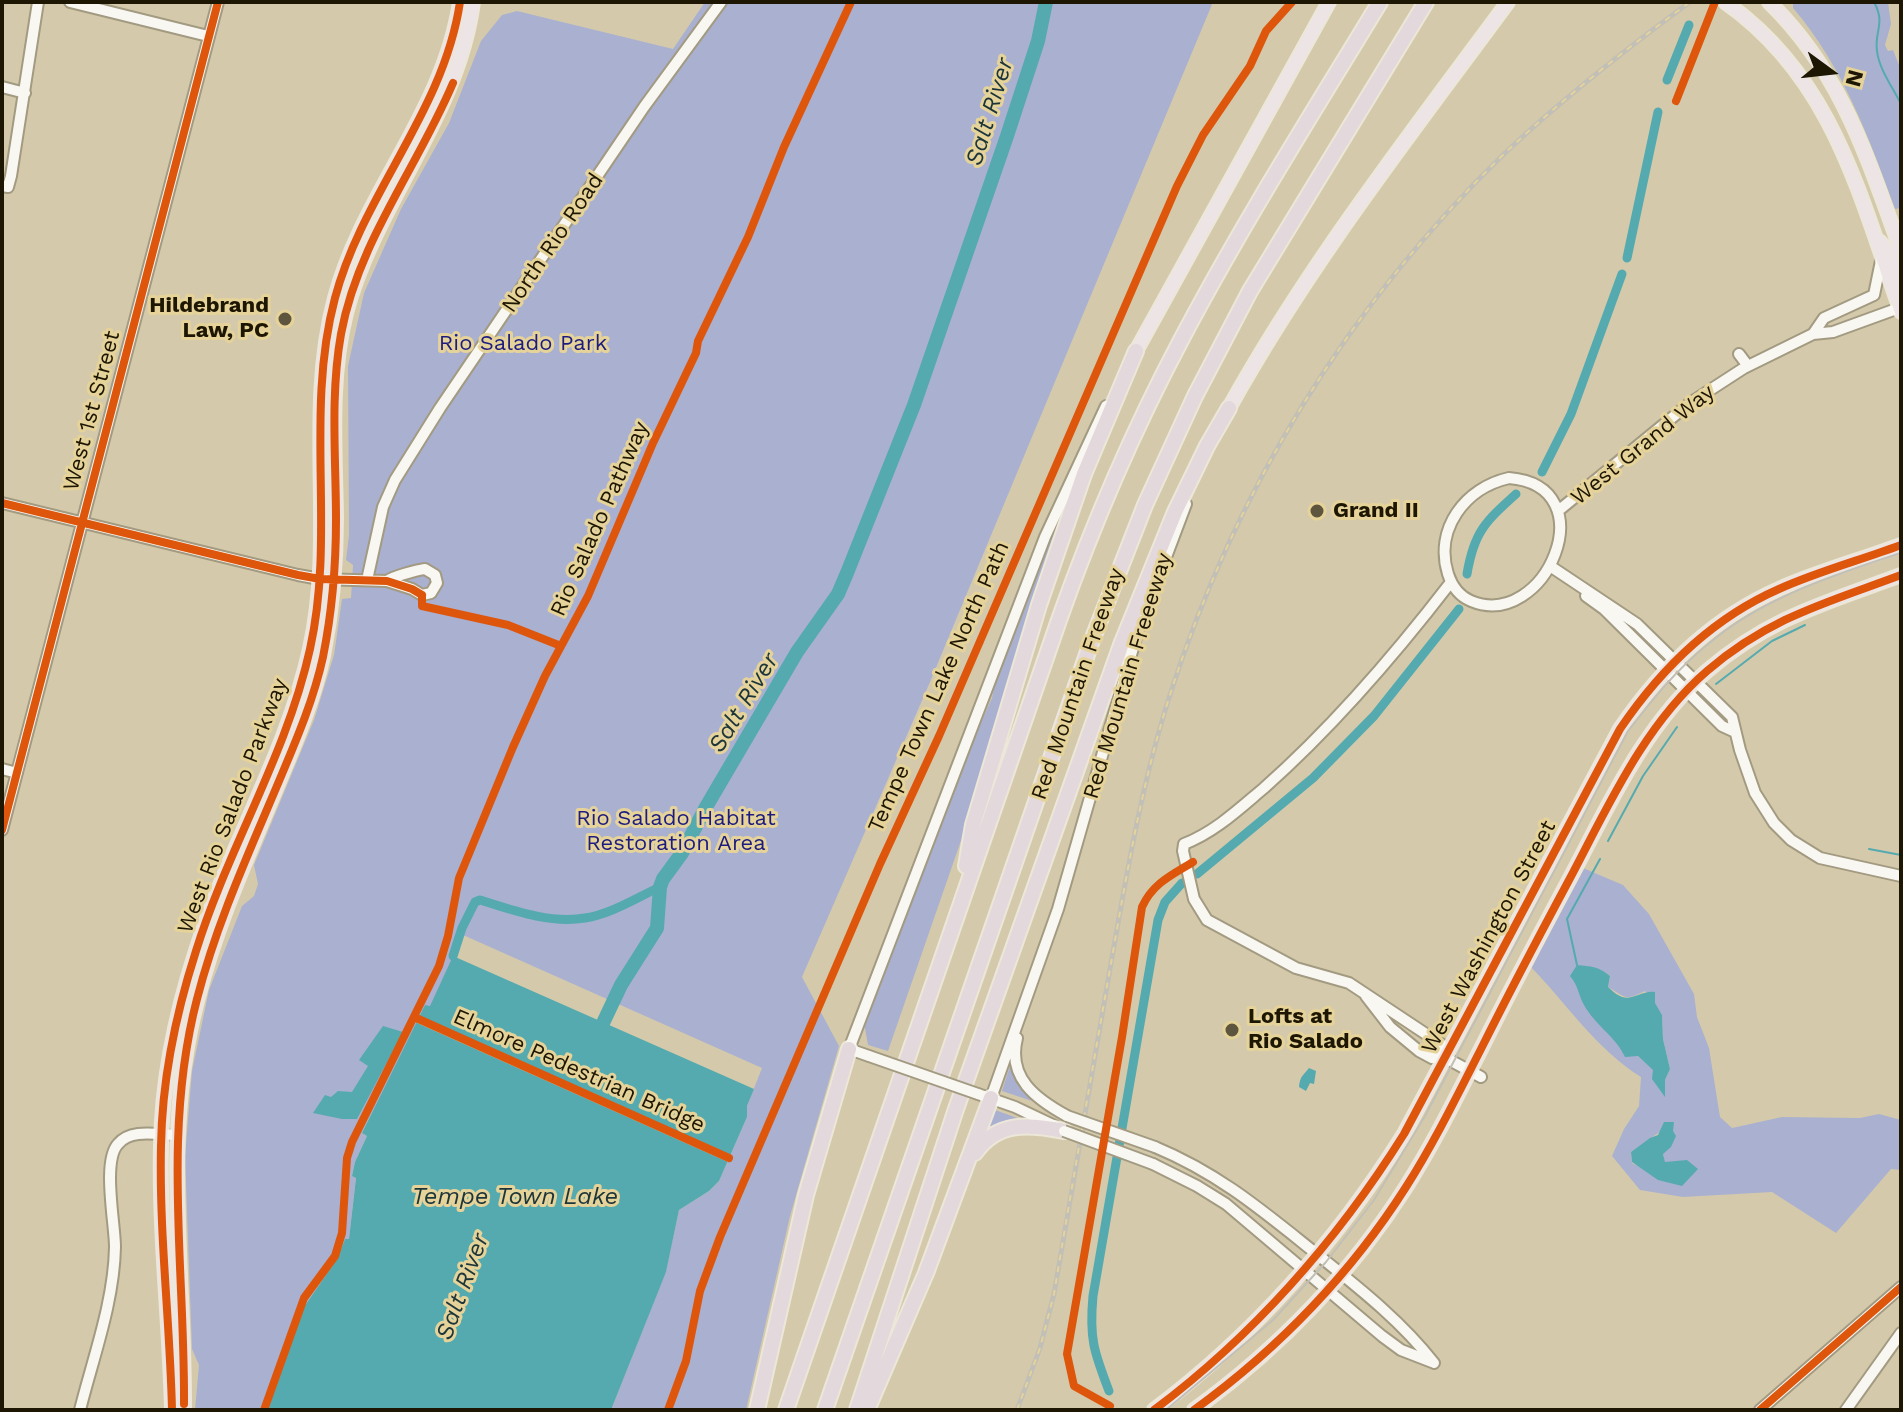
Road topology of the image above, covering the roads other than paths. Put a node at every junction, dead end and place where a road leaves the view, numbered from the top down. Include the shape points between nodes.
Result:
1 (38, 2) edge
2 (70, 2) edge
3 (218, 2) edge
4 (460, 2) edge
5 (473, 2) edge
6 (721, 2) edge
7 (1329, 2) edge
8 (1380, 2) edge
9 (1426, 2) edge
10 (1508, 2) edge
11 (1725, 2) edge
12 (1769, 2) edge
13 (208, 36) junction
14 (2, 87) edge
15 (25, 93) junction
16 (5, 186) edge
17 (365, 221) junction
18 (377, 228) junction
19 (1874, 235) junction
20 (1901, 250) edge
21 (1882, 256) junction
22 (1901, 285) edge
23 (1900, 310) edge
24 (1813, 334) junction
25 (1136, 351) junction
26 (1739, 354) dead end
27 (1748, 366) junction
28 (1229, 408) junction
29 (2, 503) edge
30 (1558, 511) junction
31 (82, 522) junction
32 (1901, 545) edge
33 (1549, 568) junction
34 (413, 574) junction
35 (1901, 575) edge
36 (320, 579) junction
37 (334, 579) junction
38 (367, 580) junction
39 (387, 581) junction
40 (1451, 582) junction
41 (412, 589) junction
42 (1676, 660) junction
43 (1667, 671) junction
44 (1697, 681) junction
45 (1686, 692) junction
46 (1735, 732) junction
47 (2, 769) edge
48 (17, 773) junction
49 (2, 830) edge
50 (1901, 876) edge
51 (957, 915) junction
52 (1035, 978) junction
53 (1363, 992) junction
54 (849, 1049) junction
55 (1444, 1057) junction
56 (1476, 1074) junction
57 (985, 1096) junction
58 (1065, 1124) junction
59 (161, 1135) junction
60 (177, 1135) junction
61 (962, 1179) junction
62 (1318, 1255) junction
63 (1305, 1270) junction
64 (1341, 1274) junction
65 (1901, 1287) edge
66 (1328, 1290) junction
67 (1901, 1333) edge
68 (80, 1410) edge
69 (172, 1410) edge
70 (184, 1410) edge
71 (757, 1410) edge
72 (786, 1410) edge
73 (825, 1410) edge
74 (857, 1410) edge
75 (867, 1410) edge
76 (1154, 1410) edge
77 (1194, 1410) edge
78 (1760, 1410) edge
79 (1846, 1410) edge

1 - 15 street
2 - 13 street
3 - 13 street, West 1st Street
4 - 17 main road, West Rio Salado Parkway via 433,93
5 - 18 main road, West Rio Salado Parkway via 452,85
6 - 38 street, North Rio Road via 644,107 395,480 383,507
7 - 25 main road
8 - 51 highway, Red Mountain Freeway via 1222,265 1139,426 1069,591
9 - 73 highway, Red Mountain Freeway via 1250,291 1145,505 1091,643
10 - 28 main road, Red Mountain Freeeway via 1325,251
11 - 19 main road via 1793,63 1839,142
12 - 20 main road via 1821,63 1850,113
13 - 31 street, West 1st Street
14 - 15 street
15 - 16 street
17 - 18 main road
17 - 36 main road, West Rio Salado Parkway via 337,293 323,358
18 - 37 main road, West Rio Salado Parkway via 348,308 336,373
19 - 21 main road
19 - 22 main road via 1889,252
21 - 23 main road
21 - 24 street, West Grand Way via 1874,295 1824,318
23 - 24 street, West Grand Way
24 - 27 street, West Grand Way
25 - 51 highway via 1084,474 1039,605 973,825
25 - 54 street via 1057,509
26 - 27 street
27 - 30 street, West Grand Way via 1690,403
28 - 52 street, Red Mountain Freeeway via 1144,612
28 - 74 highway via 1175,512 1121,645 964,1087
29 - 31 street
30 - 33 street via 1560,538
30 - 40 street via 1551,497 1531,482 1509,478 1468,498 1448,528 1445,558
31 - 36 street
31 - 48 street, West 1st Street
32 - 42 main road, West Washington Street via 1771,592 1715,626
33 - 40 street via 1533,588 1511,601 1488,605 1461,595
33 - 42 street via 1625,614
33 - 43 street via 1604,609
34 - 39 street
34 - 41 street
34 - 41 street via 429,570 437,583 427,595
35 - 44 main road, West Washington Street via 1781,620
36 - 37 street
36 - 59 main road, West Rio Salado Parkway via 310,650 295,704 196,951 174,1038
37 - 38 street
37 - 60 main road, West Rio Salado Parkway via 323,658 310,703 206,965 185,1055
38 - 39 street
39 - 41 street
40 - 53 street via 1364,690 1307,750 1229,818 1184,844 1186,870 1202,914 1296,968 1345,981
42 - 43 main road, West Washington Street
42 - 44 street
43 - 45 street
43 - 55 main road, West Washington Street via 1620,729
44 - 45 main road, West Washington Street
44 - 46 street via 1732,717
45 - 46 street
45 - 56 main road, West Washington Street via 1645,743 1539,936
46 - 50 street via 1755,793 1791,840 1820,858
47 - 48 street
48 - 49 street, West 1st Street
51 - 72 highway, Red Mountain Freeway
52 - 57 street, Red Mountain Freeeway
52 - 58 street via 1015,1046 1017,1066 1034,1096
53 - 55 street via 1441,1044
53 - 55 street via 1407,1042 1432,1058
54 - 57 street, bridge
54 - 71 highway via 806,1195
55 - 56 street
55 - 62 main road, West Washington Street via 1380,1172
56 - 64 main road, West Washington Street via 1406,1188
57 - 58 street
57 - 61 highway
58 - 61 highway via 997,1132 976,1152
58 - 62 street, bridge via 1155,1147 1231,1186
58 - 63 street, bridge via 1197,1186
59 - 60 street
59 - 68 street via 132,1135 113,1152 111,1287
59 - 69 main road, West Rio Salado Parkway
60 - 70 main road, West Rio Salado Parkway
61 - 75 highway
62 - 63 main road, West Washington Street
62 - 64 street
63 - 66 street
63 - 76 main road, West Washington Street via 1252,1327
64 - 66 main road, West Washington Street
64 - 66 street via 1413,1337 1434,1363 1401,1350
65 - 78 street
66 - 77 main road, West Washington Street via 1270,1350
67 - 79 street

